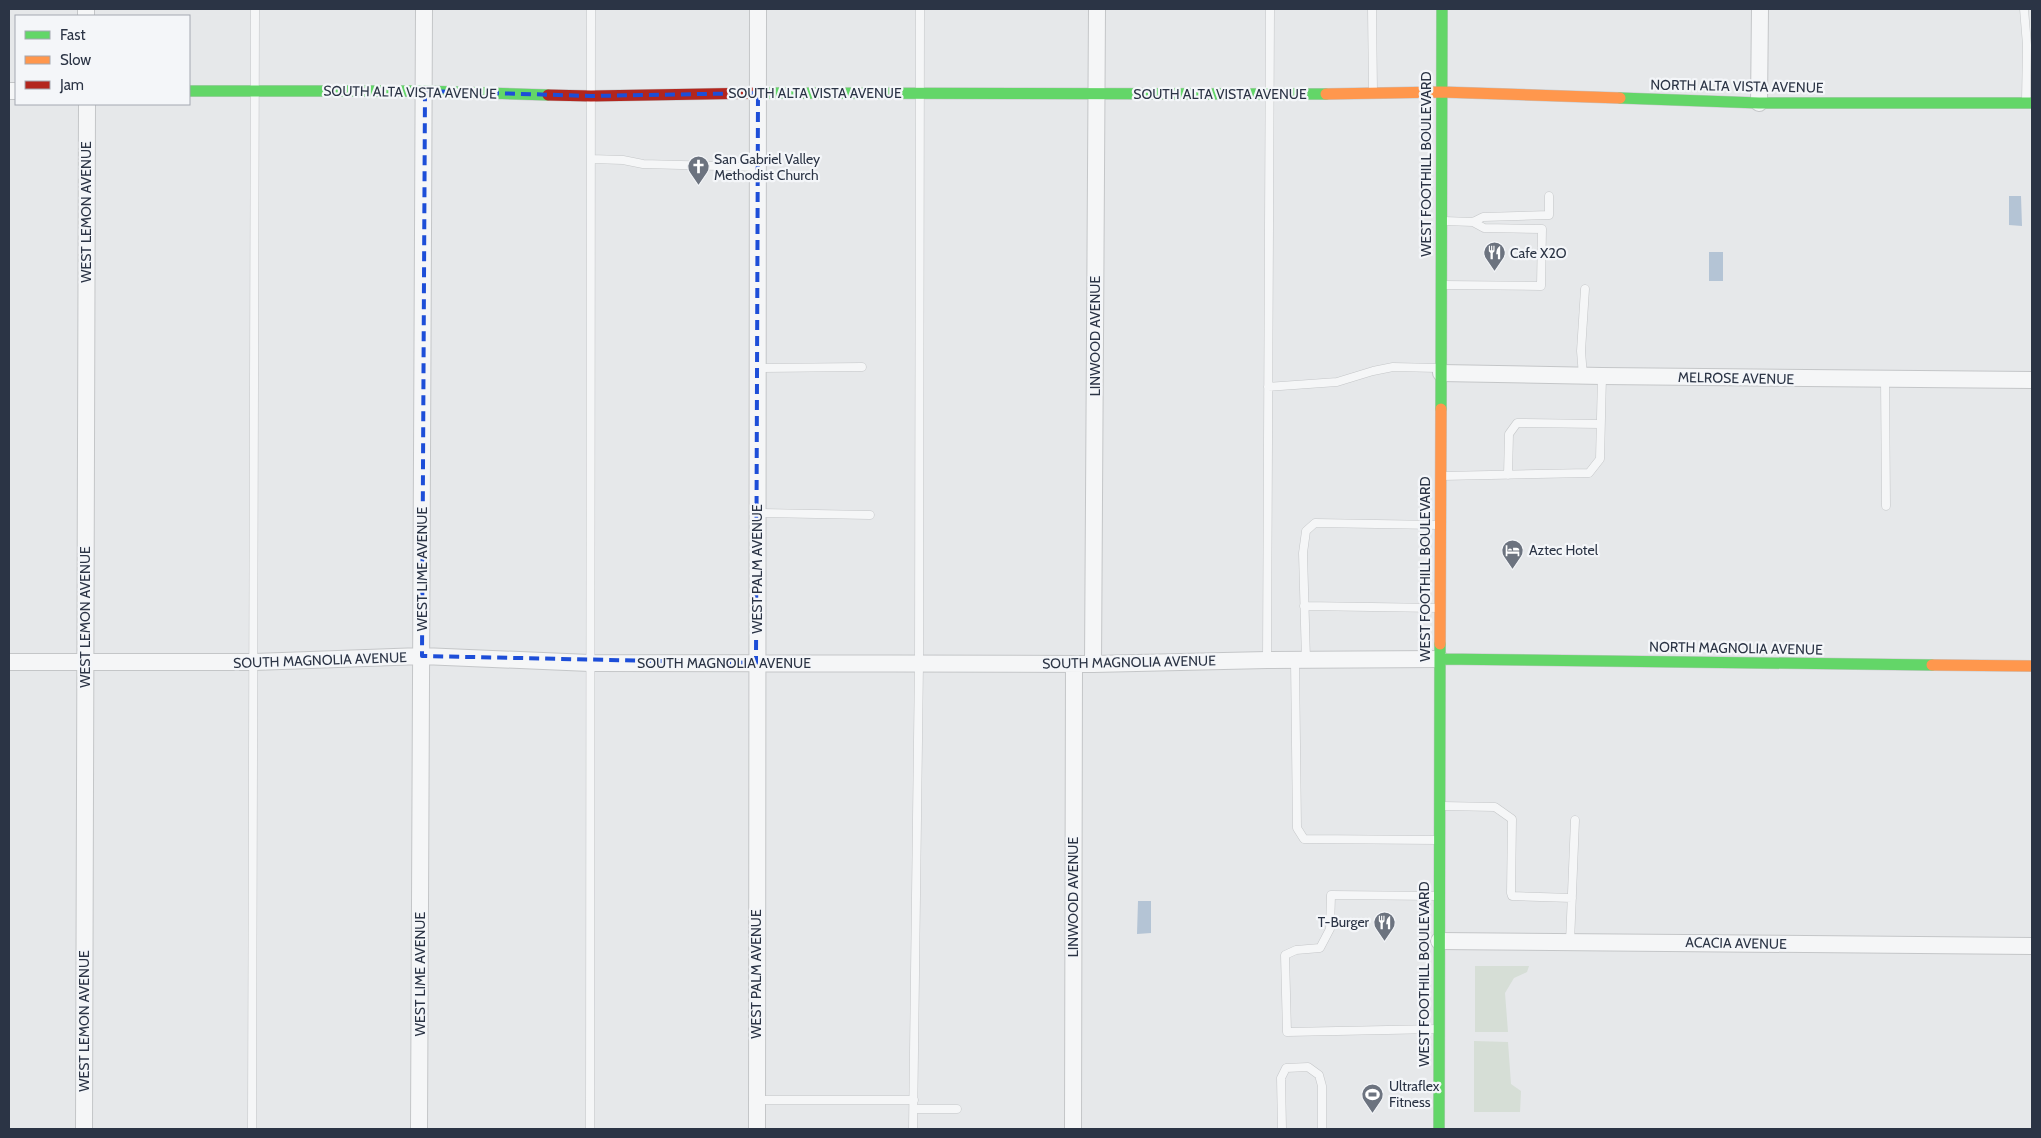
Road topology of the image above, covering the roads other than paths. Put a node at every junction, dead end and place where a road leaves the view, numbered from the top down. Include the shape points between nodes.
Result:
1 (255, 9) edge
2 (424, 9) edge
3 (591, 9) edge
4 (758, 9) edge
5 (920, 9) edge
6 (1097, 9) edge
7 (1270, 9) edge
8 (1372, 9) edge
9 (1442, 9) edge
10 (1760, 9) edge
11 (2024, 9) edge
12 (190, 91) edge
13 (254, 91) junction
14 (425, 91) junction
15 (1441, 92) junction
16 (758, 93) junction
17 (920, 93) junction
18 (1097, 93) junction
19 (1373, 94) junction
20 (1270, 95) junction
21 (591, 96) junction
22 (1760, 103) junction
23 (2029, 103) edge
24 (86, 105) edge
25 (591, 159) junction
26 (757, 166) junction
27 (1549, 196) dead end
28 (1441, 221) junction
29 (1472, 222) junction
30 (1441, 285) junction
31 (1585, 289) dead end
32 (862, 367) dead end
33 (757, 368) junction
34 (1441, 370) junction
35 (1583, 376) junction
36 (1602, 376) junction
37 (1885, 379) junction
38 (2032, 380) edge
39 (1268, 387) junction
40 (1600, 424) junction
41 (1508, 475) junction
42 (1440, 476) junction
43 (1886, 506) dead end
44 (757, 513) junction
45 (870, 514) dead end
46 (1440, 525) junction
47 (1304, 606) junction
48 (1440, 608) junction
49 (422, 656) junction
50 (1267, 660) junction
51 (1301, 660) junction
52 (1440, 660) junction
53 (9, 662) edge
54 (85, 662) junction
55 (252, 662) junction
56 (590, 663) junction
57 (756, 663) junction
58 (918, 664) junction
59 (1074, 664) junction
60 (1093, 664) junction
61 (2032, 666) edge
62 (1439, 806) junction
63 (1575, 820) dead end
64 (1439, 840) junction
65 (1439, 896) junction
66 (1572, 898) junction
67 (1440, 942) junction
68 (1570, 942) junction
69 (2032, 946) edge
70 (1439, 1029) junction
71 (756, 1100) junction
72 (914, 1100) junction
73 (914, 1109) junction
74 (957, 1109) dead end
75 (84, 1129) edge
76 (252, 1129) edge
77 (419, 1129) edge
78 (590, 1129) edge
79 (757, 1129) edge
80 (913, 1129) edge
81 (1073, 1129) edge
82 (1282, 1129) edge
83 (1322, 1129) edge
84 (1438, 1129) edge

1 - 13 lane
2 - 14 street, WEST LIME AVENUE
3 - 21 lane
4 - 16 street, WEST PALM AVENUE
5 - 17 lane
6 - 18 street, LINWOOD AVENUE
7 - 20 lane
8 - 19 lane
9 - 15 street, WEST FOOTHILL BOULEVARD
10 - 22 street
11 - 23 lane
12 - 13 street, SOUTH ALTA VISTA AVENUE
13 - 14 street, SOUTH ALTA VISTA AVENUE
13 - 55 lane
14 - 21 street, SOUTH ALTA VISTA AVENUE
14 - 49 street, WEST LIME AVENUE
15 - 19 street, SOUTH ALTA VISTA AVENUE
15 - 22 street, NORTH ALTA VISTA AVENUE
15 - 28 street, WEST FOOTHILL BOULEVARD
16 - 17 street, SOUTH ALTA VISTA AVENUE
16 - 21 street, SOUTH ALTA VISTA AVENUE
16 - 26 street, WEST PALM AVENUE
17 - 18 street, SOUTH ALTA VISTA AVENUE
17 - 58 lane
18 - 20 street, SOUTH ALTA VISTA AVENUE
18 - 60 street, LINWOOD AVENUE
19 - 20 street, SOUTH ALTA VISTA AVENUE
20 - 39 lane
21 - 25 lane
22 - 23 street, NORTH ALTA VISTA AVENUE
24 - 54 street, WEST LEMON AVENUE
25 - 26 lane via 643,164
25 - 56 lane
26 - 33 street, WEST PALM AVENUE
27 - 29 lane via 1549,216 1482,217
28 - 29 lane
28 - 30 street, WEST FOOTHILL BOULEVARD
29 - 30 lane via 1484,228 1542,229 1541,286
30 - 34 street, WEST FOOTHILL BOULEVARD
31 - 35 lane via 1581,351
32 - 33 lane
33 - 44 street, WEST PALM AVENUE
34 - 35 street, MELROSE AVENUE
34 - 39 lane via 1393,367 1337,382
34 - 42 street, WEST FOOTHILL BOULEVARD
35 - 36 street, MELROSE AVENUE
36 - 37 street, MELROSE AVENUE
36 - 40 lane
37 - 38 street, MELROSE AVENUE
37 - 43 lane
39 - 50 lane
40 - 41 lane via 1600,459 1590,473
40 - 41 lane via 1517,423 1508,434
41 - 42 lane
42 - 46 street, WEST FOOTHILL BOULEVARD
44 - 45 lane
44 - 57 street, WEST PALM AVENUE
46 - 47 lane via 1314,523 1306,531 1302,552
46 - 48 street, WEST FOOTHILL BOULEVARD
47 - 48 lane
47 - 51 lane
48 - 52 street, WEST FOOTHILL BOULEVARD
49 - 55 street, SOUTH MAGNOLIA AVENUE
49 - 56 street, SOUTH MAGNOLIA AVENUE
49 - 77 street, WEST LIME AVENUE
50 - 51 street, SOUTH MAGNOLIA AVENUE
50 - 60 street, SOUTH MAGNOLIA AVENUE
51 - 52 street, SOUTH MAGNOLIA AVENUE
51 - 64 lane via 1297,828 1304,839
52 - 61 street, NORTH MAGNOLIA AVENUE
52 - 62 street, WEST FOOTHILL BOULEVARD
53 - 54 street, SOUTH MAGNOLIA AVENUE
54 - 55 street, SOUTH MAGNOLIA AVENUE
54 - 75 street, WEST LEMON AVENUE
55 - 76 lane
56 - 57 street, SOUTH MAGNOLIA AVENUE
56 - 78 lane
57 - 58 street, SOUTH MAGNOLIA AVENUE
57 - 71 street, WEST PALM AVENUE
58 - 59 street, SOUTH MAGNOLIA AVENUE
58 - 72 lane
59 - 60 street, SOUTH MAGNOLIA AVENUE
59 - 81 street, LINWOOD AVENUE
62 - 64 street, WEST FOOTHILL BOULEVARD
62 - 66 lane via 1495,807 1512,819 1512,896
63 - 66 lane
64 - 65 street, WEST FOOTHILL BOULEVARD
65 - 67 street, WEST FOOTHILL BOULEVARD
65 - 70 lane via 1331,895 1330,930 1320,948 1285,954 1287,1032
66 - 68 lane
67 - 68 street, ACACIA AVENUE
67 - 70 street, WEST FOOTHILL BOULEVARD
68 - 69 street, ACACIA AVENUE
70 - 84 street, WEST FOOTHILL BOULEVARD
71 - 72 lane
71 - 79 street, WEST PALM AVENUE
72 - 73 lane
73 - 74 lane
73 - 80 lane
82 - 83 lane via 1281,1078 1286,1068 1303,1067 1319,1075

